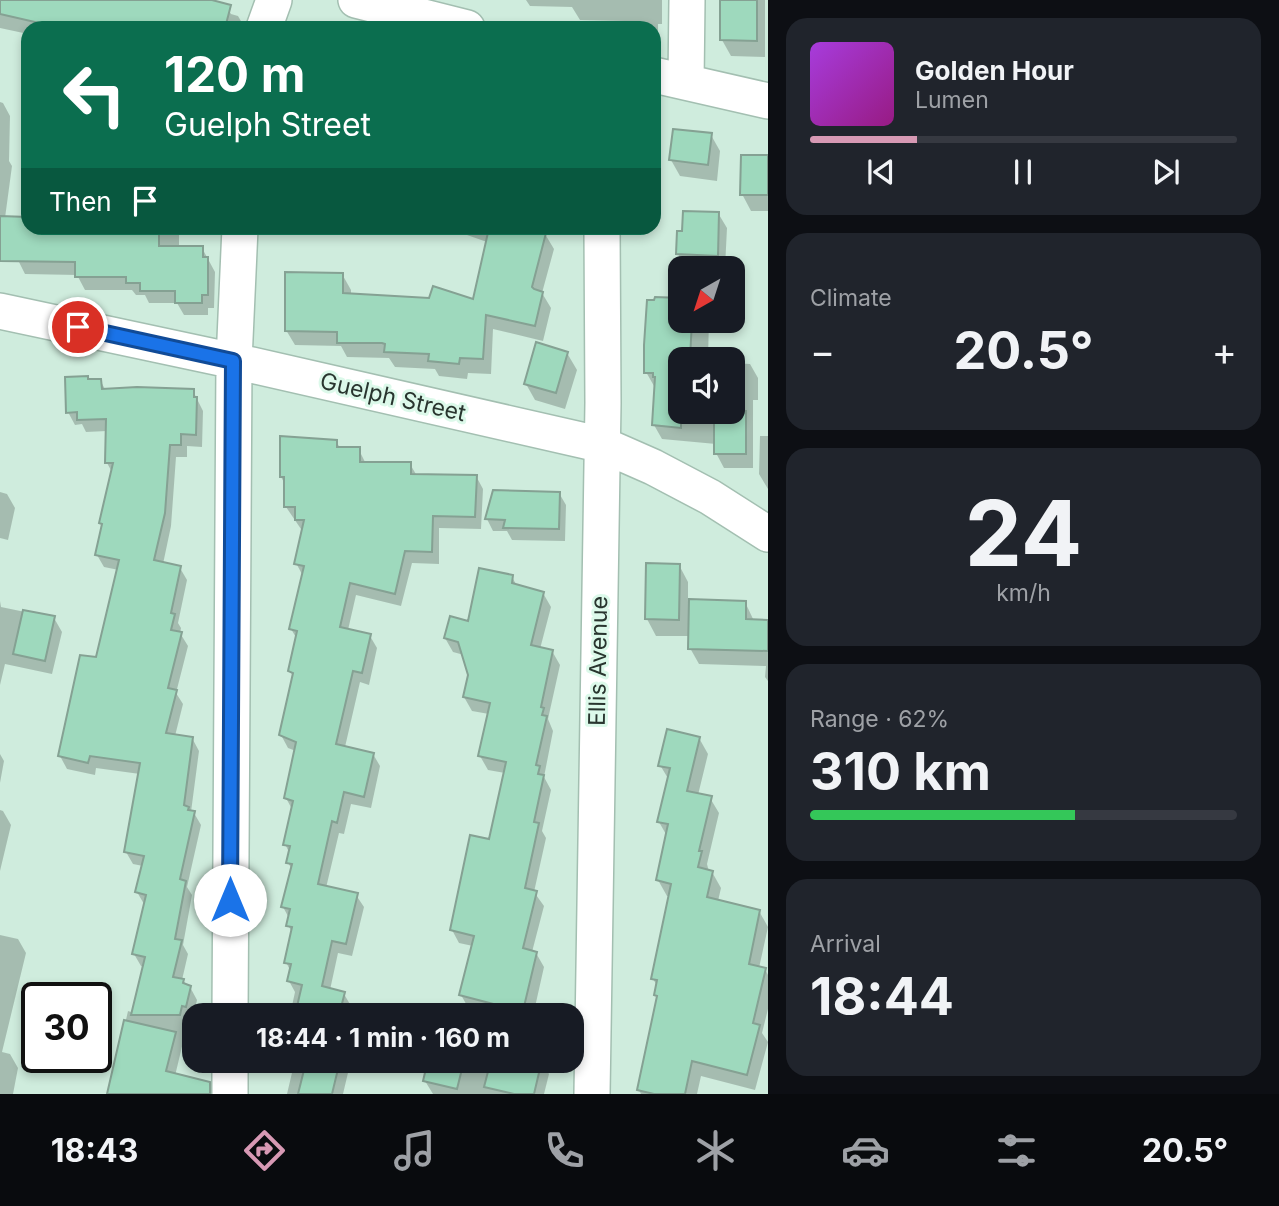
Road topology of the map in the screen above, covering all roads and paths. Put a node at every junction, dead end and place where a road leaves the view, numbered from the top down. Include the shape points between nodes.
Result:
1 (274, 0) edge
2 (356, 0) edge
3 (687, 0) edge
4 (266, 21) edge
5 (439, 21) edge
6 (670, 78) edge
7 (768, 101) edge
8 (240, 235) edge
9 (602, 235) edge
10 (0, 311) edge
11 (233, 361) junction
12 (603, 445) junction
13 (768, 534) edge
14 (230, 1003) edge
15 (230, 1073) edge
16 (230, 1094) edge
17 (592, 1094) edge

1 - 4 street
2 - 5 street
3 - 6 street
6 - 7 street
8 - 11 street
9 - 12 street, Ellis Avenue
10 - 11 street, Guelph Street
11 - 12 street, Guelph Street
11 - 14 street
12 - 13 street, Guelph Street via 710,497
12 - 17 street, Ellis Avenue
15 - 16 street

